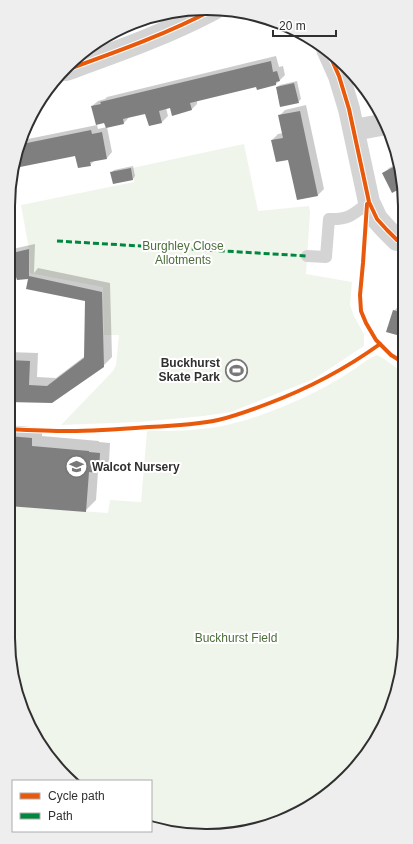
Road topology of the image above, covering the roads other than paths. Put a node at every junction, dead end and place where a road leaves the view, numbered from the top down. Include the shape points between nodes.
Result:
1 (201, 15) edge
2 (333, 63) edge
3 (77, 66) edge
4 (379, 125) edge
5 (354, 130) junction
6 (369, 202) junction
7 (397, 240) dead end
8 (308, 256) dead end

1 - 3 street
2 - 5 street via 343,88
4 - 5 street
5 - 6 street
6 - 7 street via 377,219
6 - 8 lane via 345,219 329,219 326,257

